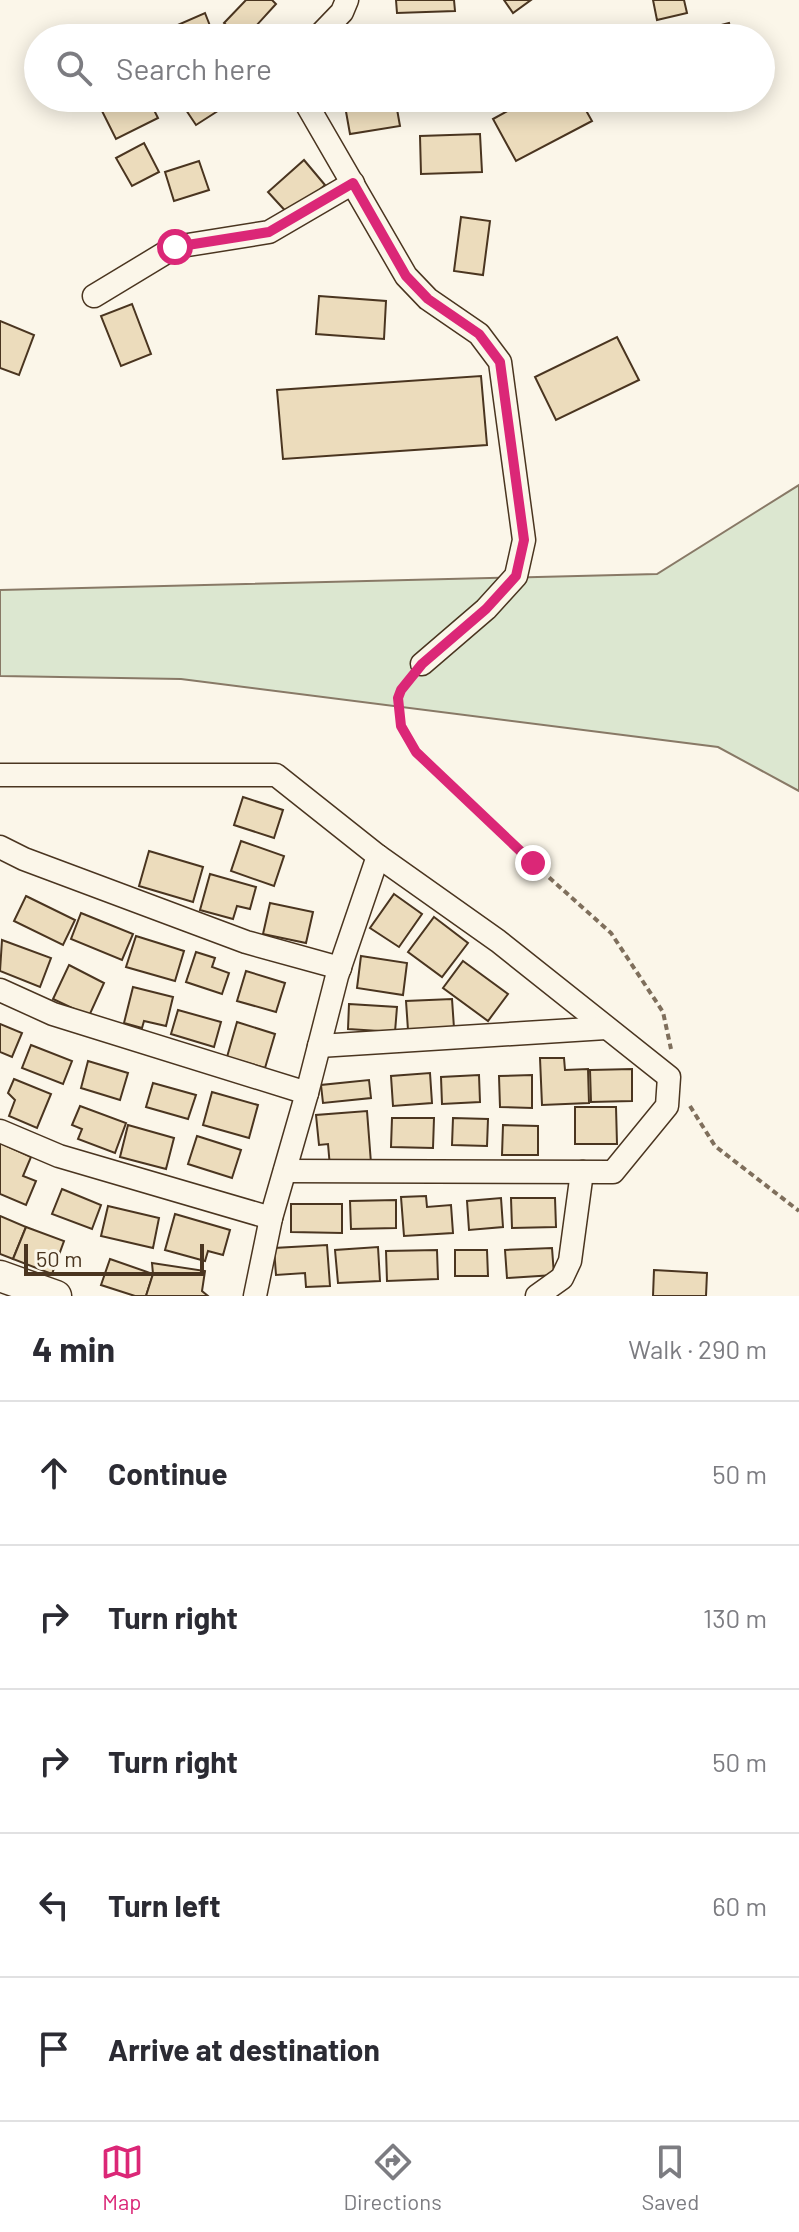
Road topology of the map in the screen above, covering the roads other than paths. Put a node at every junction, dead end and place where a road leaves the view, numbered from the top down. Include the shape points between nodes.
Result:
1 (347, 0) edge
2 (330, 24) edge
3 (310, 112) edge
4 (353, 183) junction
5 (94, 296) dead end
6 (422, 664) road end
7 (0, 775) edge
8 (0, 847) edge
9 (378, 856) junction
10 (340, 968) junction
11 (0, 990) edge
12 (606, 1028) junction
13 (319, 1046) junction
14 (307, 1093) junction
15 (0, 1131) edge
16 (285, 1171) junction
17 (582, 1172) junction
18 (271, 1218) junction
19 (0, 1276) edge
20 (56, 1296) edge
21 (255, 1296) edge
22 (537, 1296) edge

1 - 2 street
3 - 4 street
4 - 5 street via 269,232 175,247
4 - 6 street via 406,276 428,299 479,334 500,362 508,412 524,540 516,576
7 - 9 street via 276,775
8 - 10 street via 246,942
9 - 10 street
9 - 12 street via 498,941
10 - 13 street
11 - 14 street via 53,1014
12 - 13 street
12 - 17 street via 669,1077 667,1106 613,1172
13 - 14 street
14 - 16 street
15 - 18 street via 59,1156
16 - 17 street
16 - 18 street
17 - 22 street via 570,1261 562,1278
18 - 21 street
19 - 20 main road

